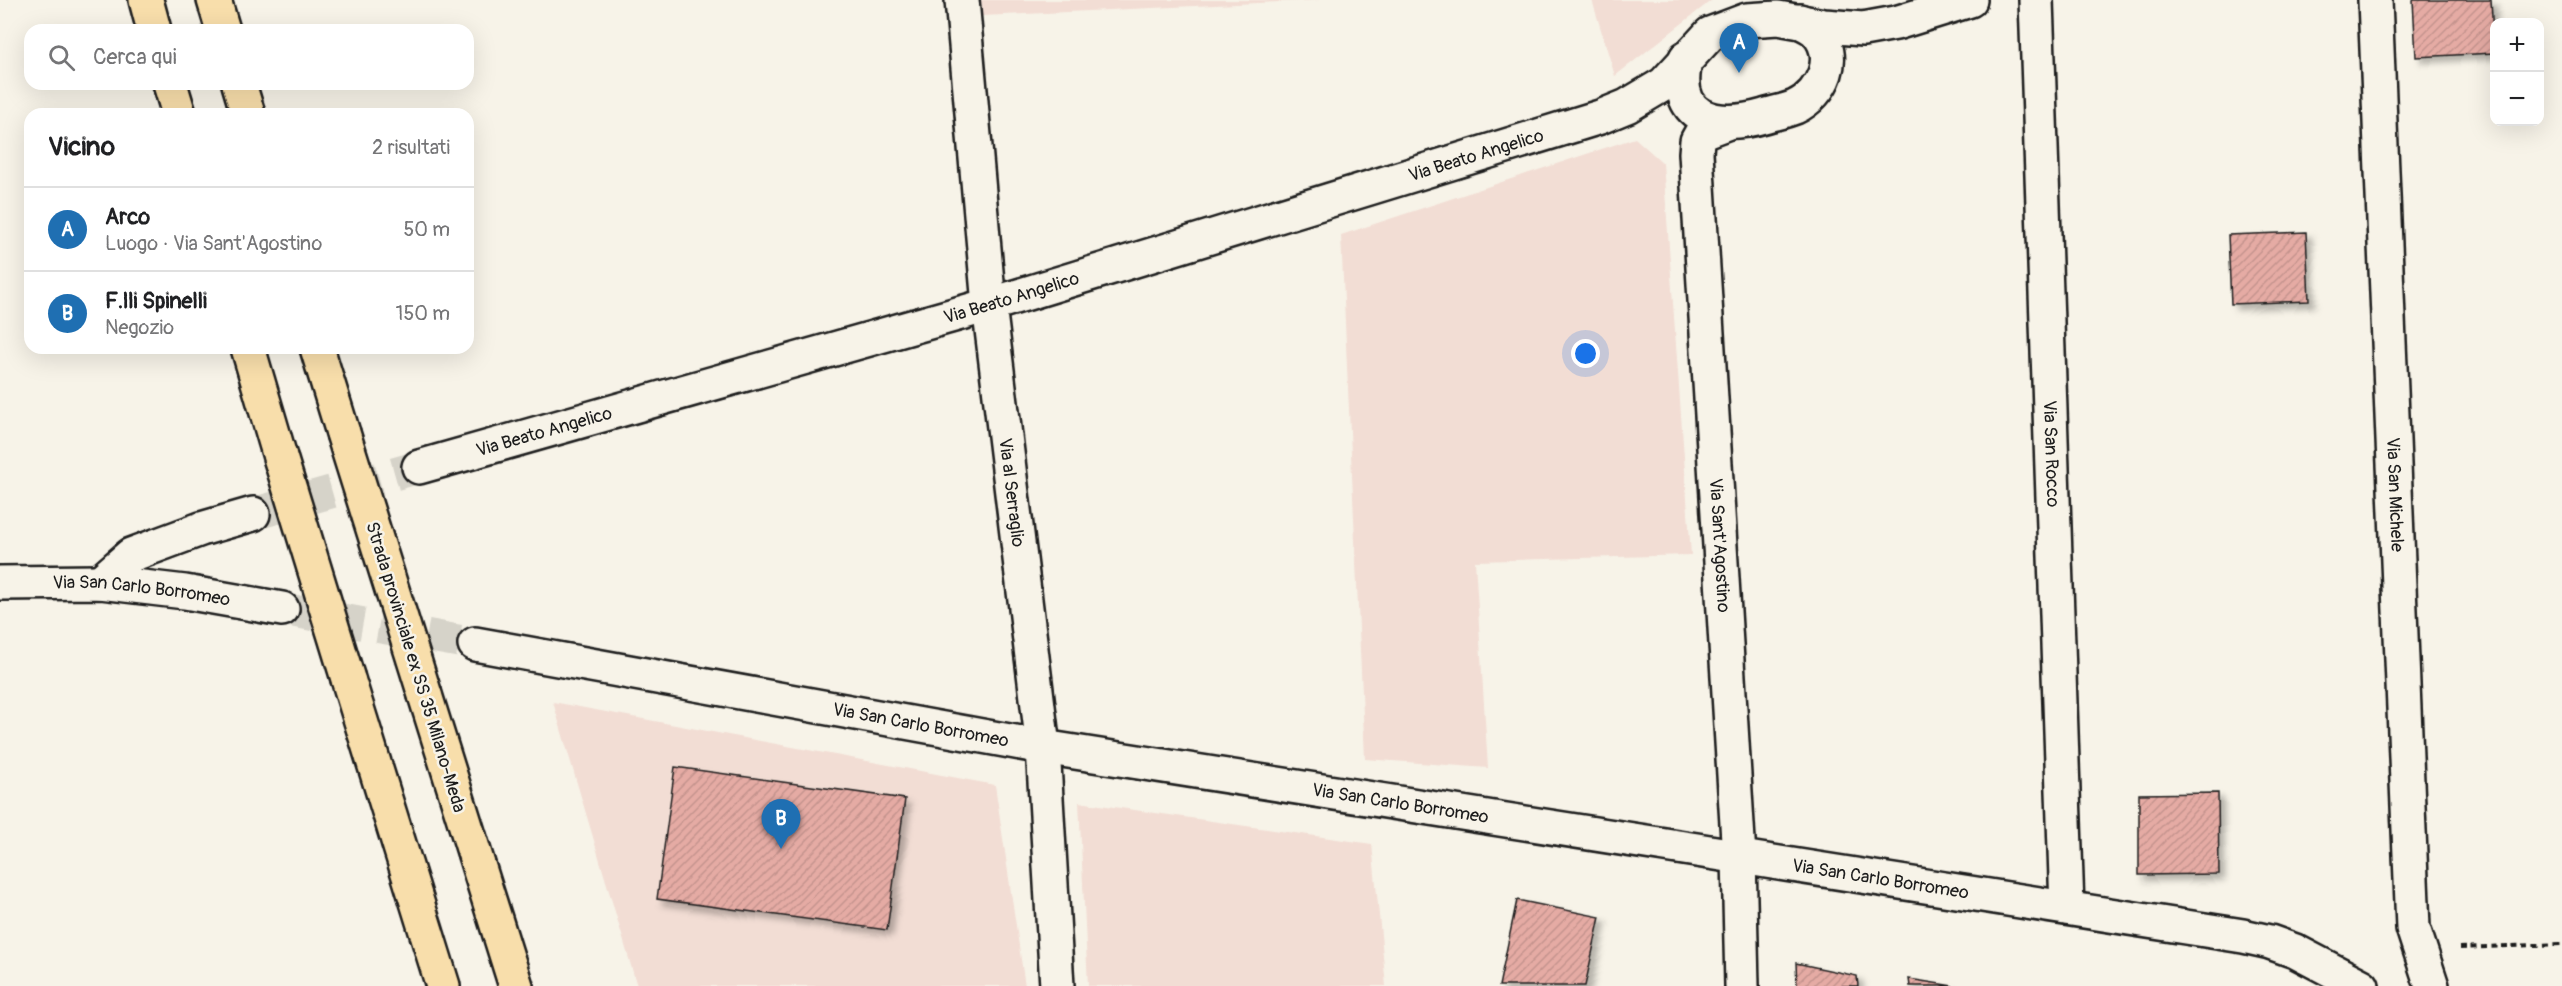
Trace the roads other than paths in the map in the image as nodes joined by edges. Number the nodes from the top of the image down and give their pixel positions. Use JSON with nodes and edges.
{"nodes":[{"id":1,"x":146,"y":0,"type":"edge"},
{"id":2,"x":214,"y":0,"type":"edge"},
{"id":3,"x":962,"y":0,"type":"edge"},
{"id":4,"x":1970,"y":0,"type":"edge"},
{"id":5,"x":2036,"y":0,"type":"edge"},
{"id":6,"x":2375,"y":0,"type":"edge"},
{"id":7,"x":1800,"y":21,"type":"junction"},
{"id":8,"x":1896,"y":23,"type":"junction"},
{"id":9,"x":152,"y":24,"type":"edge"},
{"id":10,"x":221,"y":24,"type":"edge"},
{"id":11,"x":1686,"y":58,"type":"junction"},
{"id":12,"x":1828,"y":65,"type":"junction"},
{"id":13,"x":172,"y":90,"type":"edge"},
{"id":14,"x":241,"y":90,"type":"edge"},
{"id":15,"x":177,"y":108,"type":"edge"},
{"id":16,"x":246,"y":108,"type":"edge"},
{"id":17,"x":1600,"y":117,"type":"junction"},
{"id":18,"x":1718,"y":122,"type":"junction"},
{"id":19,"x":989,"y":304,"type":"junction"},
{"id":20,"x":250,"y":354,"type":"edge"},
{"id":21,"x":319,"y":354,"type":"edge"},
{"id":22,"x":419,"y":467,"type":"tunnel mouth"},
{"id":23,"x":253,"y":514,"type":"tunnel mouth"},
{"id":24,"x":100,"y":582,"type":"junction"},
{"id":25,"x":0,"y":583,"type":"edge"},
{"id":26,"x":282,"y":609,"type":"tunnel mouth"},
{"id":27,"x":475,"y":644,"type":"tunnel mouth"},
{"id":28,"x":1042,"y":747,"type":"junction"},
{"id":29,"x":1739,"y":857,"type":"junction"},
{"id":30,"x":2067,"y":908,"type":"junction"},
{"id":31,"x":2334,"y":975,"type":"edge"},
{"id":32,"x":442,"y":986,"type":"edge"},
{"id":33,"x":516,"y":986,"type":"edge"},
{"id":34,"x":1057,"y":986,"type":"edge"},
{"id":35,"x":1742,"y":986,"type":"edge"},
{"id":36,"x":2362,"y":986,"type":"edge"},
{"id":37,"x":2432,"y":986,"type":"edge"}],
"edges":[{"from":1,"to":9,"type":"highway"},
{"from":2,"to":10,"type":"highway"},
{"from":3,"to":19,"type":"street","name":"Via al Serraglio"},
{"from":4,"to":8,"type":"street"},
{"from":5,"to":30,"type":"street","name":"Via San Rocco"},
{"from":6,"to":37,"type":"street","name":"Via San Michele"},
{"from":7,"to":8,"type":"street"},
{"from":7,"to":11,"type":"street"},
{"from":7,"to":12,"type":"street"},
{"from":8,"to":12,"type":"street"},
{"from":11,"to":17,"type":"street","name":"Via Beato Angelico"},
{"from":11,"to":18,"type":"street"},
{"from":12,"to":18,"type":"street"},
{"from":13,"to":15,"type":"highway"},
{"from":14,"to":16,"type":"highway"},
{"from":17,"to":18,"type":"street","name":"Via Beato Angelico"},
{"from":17,"to":19,"type":"street","name":"Via Beato Angelico"},
{"from":18,"to":29,"type":"street","name":"Via Sant'Agostino"},
{"from":19,"to":22,"type":"street","name":"Via Beato Angelico"},
{"from":19,"to":28,"type":"street","name":"Via al Serraglio"},
{"from":20,"to":32,"type":"highway","bridge":true},
{"from":21,"to":33,"type":"highway","name":"Strada provinciale ex SS 35 Milano-Meda","bridge":true},
{"from":23,"to":24,"type":"street"},
{"from":24,"to":25,"type":"street","name":"Via San Carlo Borromeo"},
{"from":24,"to":26,"type":"street","name":"Via San Carlo Borromeo"},
{"from":27,"to":28,"type":"street","name":"Via San Carlo Borromeo"},
{"from":28,"to":29,"type":"street","name":"Via San Carlo Borromeo"},
{"from":28,"to":34,"type":"street","name":"Via al Serraglio"},
{"from":29,"to":30,"type":"street","name":"Via San Carlo Borromeo"},
{"from":29,"to":35,"type":"street","name":"Via Sant'Agostino"},
{"from":30,"to":31,"type":"street","name":"Via San Carlo Borromeo"},
{"from":31,"to":36,"type":"street","name":"Via San Carlo Borromeo"}]}
